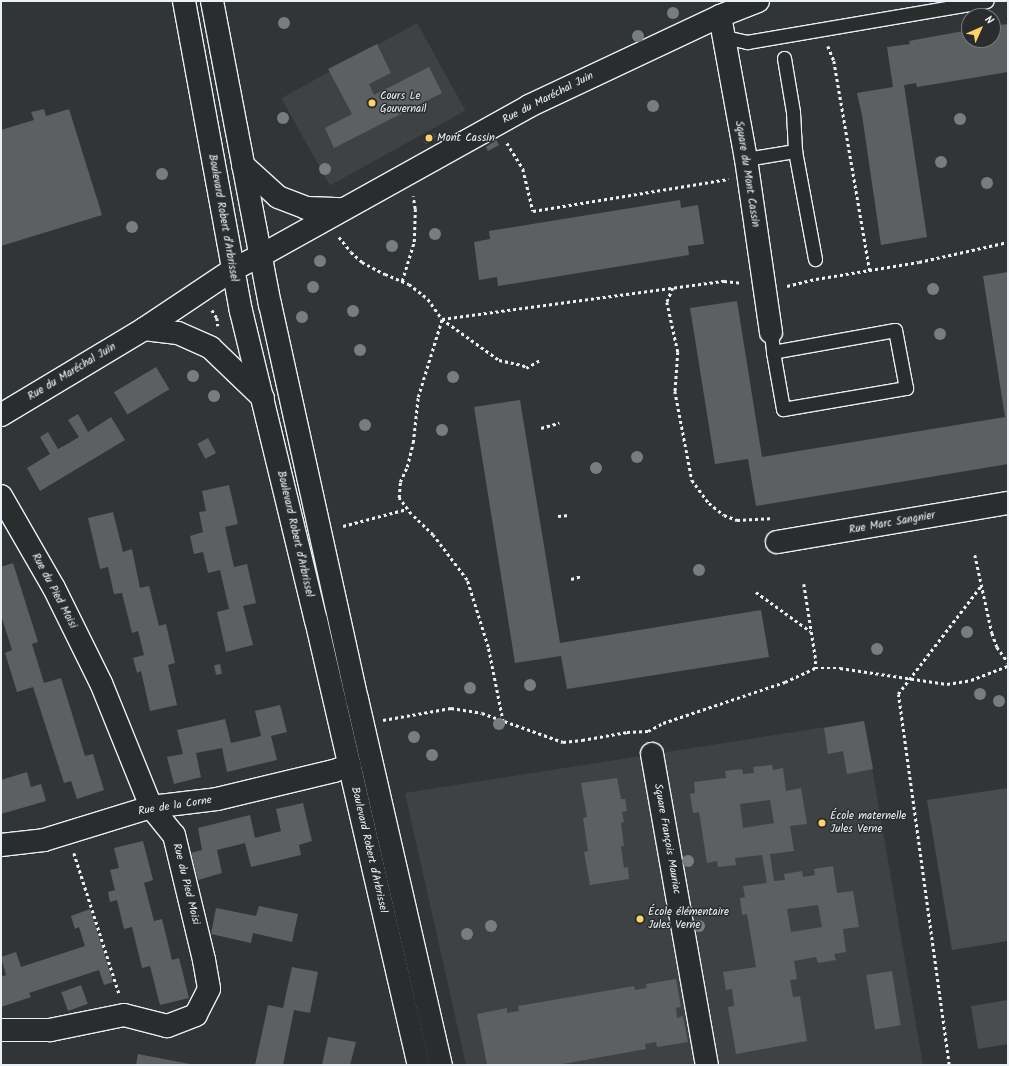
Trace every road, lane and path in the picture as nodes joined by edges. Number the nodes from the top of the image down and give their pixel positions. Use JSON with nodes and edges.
{"nodes":[{"id":1,"x":184,"y":1,"type":"edge"},
{"id":2,"x":212,"y":1,"type":"edge"},
{"id":3,"x":758,"y":1,"type":"edge"},
{"id":4,"x":987,"y":1,"type":"edge"},
{"id":5,"x":723,"y":27,"type":"junction"},
{"id":6,"x":821,"y":30,"type":"junction"},
{"id":7,"x":784,"y":58,"type":"dead end"},
{"id":8,"x":506,"y":141,"type":"dead end"},
{"id":9,"x":795,"y":151,"type":"junction"},
{"id":10,"x":746,"y":159,"type":"junction"},
{"id":11,"x":243,"y":165,"type":"junction"},
{"id":12,"x":734,"y":178,"type":"dead end"},
{"id":13,"x":413,"y":191,"type":"dead end"},
{"id":14,"x":344,"y":209,"type":"junction"},
{"id":15,"x":337,"y":234,"type":"dead end"},
{"id":16,"x":1008,"y":242,"type":"edge"},
{"id":17,"x":260,"y":256,"type":"junction"},
{"id":18,"x":815,"y":259,"type":"dead end"},
{"id":19,"x":232,"y":270,"type":"junction"},
{"id":20,"x":870,"y":271,"type":"junction"},
{"id":21,"x":402,"y":281,"type":"junction"},
{"id":22,"x":744,"y":283,"type":"dead end"},
{"id":23,"x":784,"y":287,"type":"dead end"},
{"id":24,"x":673,"y":288,"type":"junction"},
{"id":25,"x":442,"y":318,"type":"junction"},
{"id":26,"x":144,"y":328,"type":"junction"},
{"id":27,"x":772,"y":342,"type":"junction"},
{"id":28,"x":540,"y":360,"type":"dead end"},
{"id":29,"x":263,"y":398,"type":"junction"},
{"id":30,"x":1,"y":415,"type":"edge"},
{"id":31,"x":559,"y":423,"type":"dead end"},
{"id":32,"x":541,"y":428,"type":"dead end"},
{"id":33,"x":1,"y":496,"type":"edge"},
{"id":34,"x":1008,"y":503,"type":"edge"},
{"id":35,"x":407,"y":509,"type":"junction"},
{"id":36,"x":569,"y":515,"type":"dead end"},
{"id":37,"x":558,"y":516,"type":"dead end"},
{"id":38,"x":773,"y":518,"type":"dead end"},
{"id":39,"x":343,"y":526,"type":"dead end"},
{"id":40,"x":777,"y":542,"type":"dead end"},
{"id":41,"x":975,"y":555,"type":"dead end"},
{"id":42,"x":582,"y":576,"type":"dead end"},
{"id":43,"x":571,"y":579,"type":"dead end"},
{"id":44,"x":804,"y":584,"type":"dead end"},
{"id":45,"x":981,"y":586,"type":"junction"},
{"id":46,"x":756,"y":592,"type":"dead end"},
{"id":47,"x":810,"y":632,"type":"junction"},
{"id":48,"x":1008,"y":662,"type":"edge"},
{"id":49,"x":1008,"y":666,"type":"edge"},
{"id":50,"x":815,"y":668,"type":"junction"},
{"id":51,"x":910,"y":678,"type":"junction"},
{"id":52,"x":383,"y":720,"type":"dead end"},
{"id":53,"x":503,"y":722,"type":"junction"},
{"id":54,"x":652,"y":754,"type":"dead end"},
{"id":55,"x":350,"y":765,"type":"junction"},
{"id":56,"x":151,"y":807,"type":"junction"},
{"id":57,"x":68,"y":832,"type":"junction"},
{"id":58,"x":1,"y":845,"type":"edge"},
{"id":59,"x":124,"y":1015,"type":"junction"},
{"id":60,"x":1,"y":1030,"type":"edge"},
{"id":61,"x":419,"y":1065,"type":"edge"},
{"id":62,"x":441,"y":1065,"type":"edge"},
{"id":63,"x":707,"y":1065,"type":"edge"},
{"id":64,"x":949,"y":1065,"type":"edge"}],
"edges":[{"from":1,"to":19,"type":"street","name":"Boulevard Robert d'Arbrissel"},
{"from":2,"to":11,"type":"street","name":"Boulevard Robert d'Arbrissel"},
{"from":3,"to":5,"type":"street","name":"Rue du Maréchal Juin"},
{"from":4,"to":6,"type":"lane"},
{"from":5,"to":6,"type":"lane"},
{"from":5,"to":10,"type":"street","name":"Square du Mont Cassin"},
{"from":5,"to":14,"type":"street","name":"Rue du Maréchal Juin"},
{"from":6,"to":20,"type":"path"},
{"from":7,"to":9,"type":"lane"},
{"from":8,"to":12,"type":"path"},
{"from":9,"to":10,"type":"lane"},
{"from":9,"to":18,"type":"lane"},
{"from":10,"to":27,"type":"street","name":"Square du Mont Cassin"},
{"from":11,"to":14,"type":"street"},
{"from":11,"to":17,"type":"street","name":"Boulevard Robert d'Arbrissel"},
{"from":13,"to":21,"type":"path"},
{"from":14,"to":17,"type":"street","name":"Rue du Maréchal Juin"},
{"from":15,"to":21,"type":"path"},
{"from":16,"to":20,"type":"path"},
{"from":17,"to":19,"type":"street","name":"Rue du Maréchal Juin"},
{"from":17,"to":62,"type":"street","name":"Boulevard Robert d'Arbrissel"},
{"from":19,"to":26,"type":"street","name":"Rue du Maréchal Juin"},
{"from":19,"to":29,"type":"street","name":"Boulevard Robert d'Arbrissel"},
{"from":20,"to":23,"type":"path"},
{"from":21,"to":25,"type":"path"},
{"from":22,"to":24,"type":"path"},
{"from":24,"to":25,"type":"path"},
{"from":24,"to":38,"type":"path"},
{"from":25,"to":28,"type":"path"},
{"from":25,"to":35,"type":"path"},
{"from":26,"to":29,"type":"street"},
{"from":26,"to":30,"type":"street","name":"Rue du Maréchal Juin"},
{"from":27,"to":27,"type":"lane"},
{"from":29,"to":55,"type":"street","name":"Boulevard Robert d'Arbrissel"},
{"from":31,"to":32,"type":"path"},
{"from":33,"to":56,"type":"street","name":"Rue du Pied Moisi"},
{"from":34,"to":40,"type":"street","name":"Rue Marc Sangnier"},
{"from":35,"to":39,"type":"path"},
{"from":35,"to":53,"type":"path"},
{"from":36,"to":37,"type":"path"},
{"from":41,"to":45,"type":"path"},
{"from":42,"to":43,"type":"path"},
{"from":44,"to":47,"type":"path"},
{"from":45,"to":48,"type":"path"},
{"from":45,"to":51,"type":"path"},
{"from":46,"to":47,"type":"path"},
{"from":47,"to":50,"type":"path"},
{"from":49,"to":51,"type":"path"},
{"from":50,"to":51,"type":"path"},
{"from":50,"to":53,"type":"path"},
{"from":51,"to":64,"type":"path"},
{"from":52,"to":53,"type":"path"},
{"from":54,"to":63,"type":"street","name":"Square François Mauriac"},
{"from":55,"to":56,"type":"street","name":"Rue de la Corne"},
{"from":55,"to":61,"type":"street","name":"Boulevard Robert d'Arbrissel"},
{"from":56,"to":57,"type":"street","name":"Rue de la Corne"},
{"from":56,"to":59,"type":"street","name":"Rue du Pied Moisi"},
{"from":57,"to":58,"type":"street","name":"Rue de la Corne"},
{"from":57,"to":59,"type":"path"},
{"from":59,"to":60,"type":"street","name":"Rue du Pied Moisi"}]}
